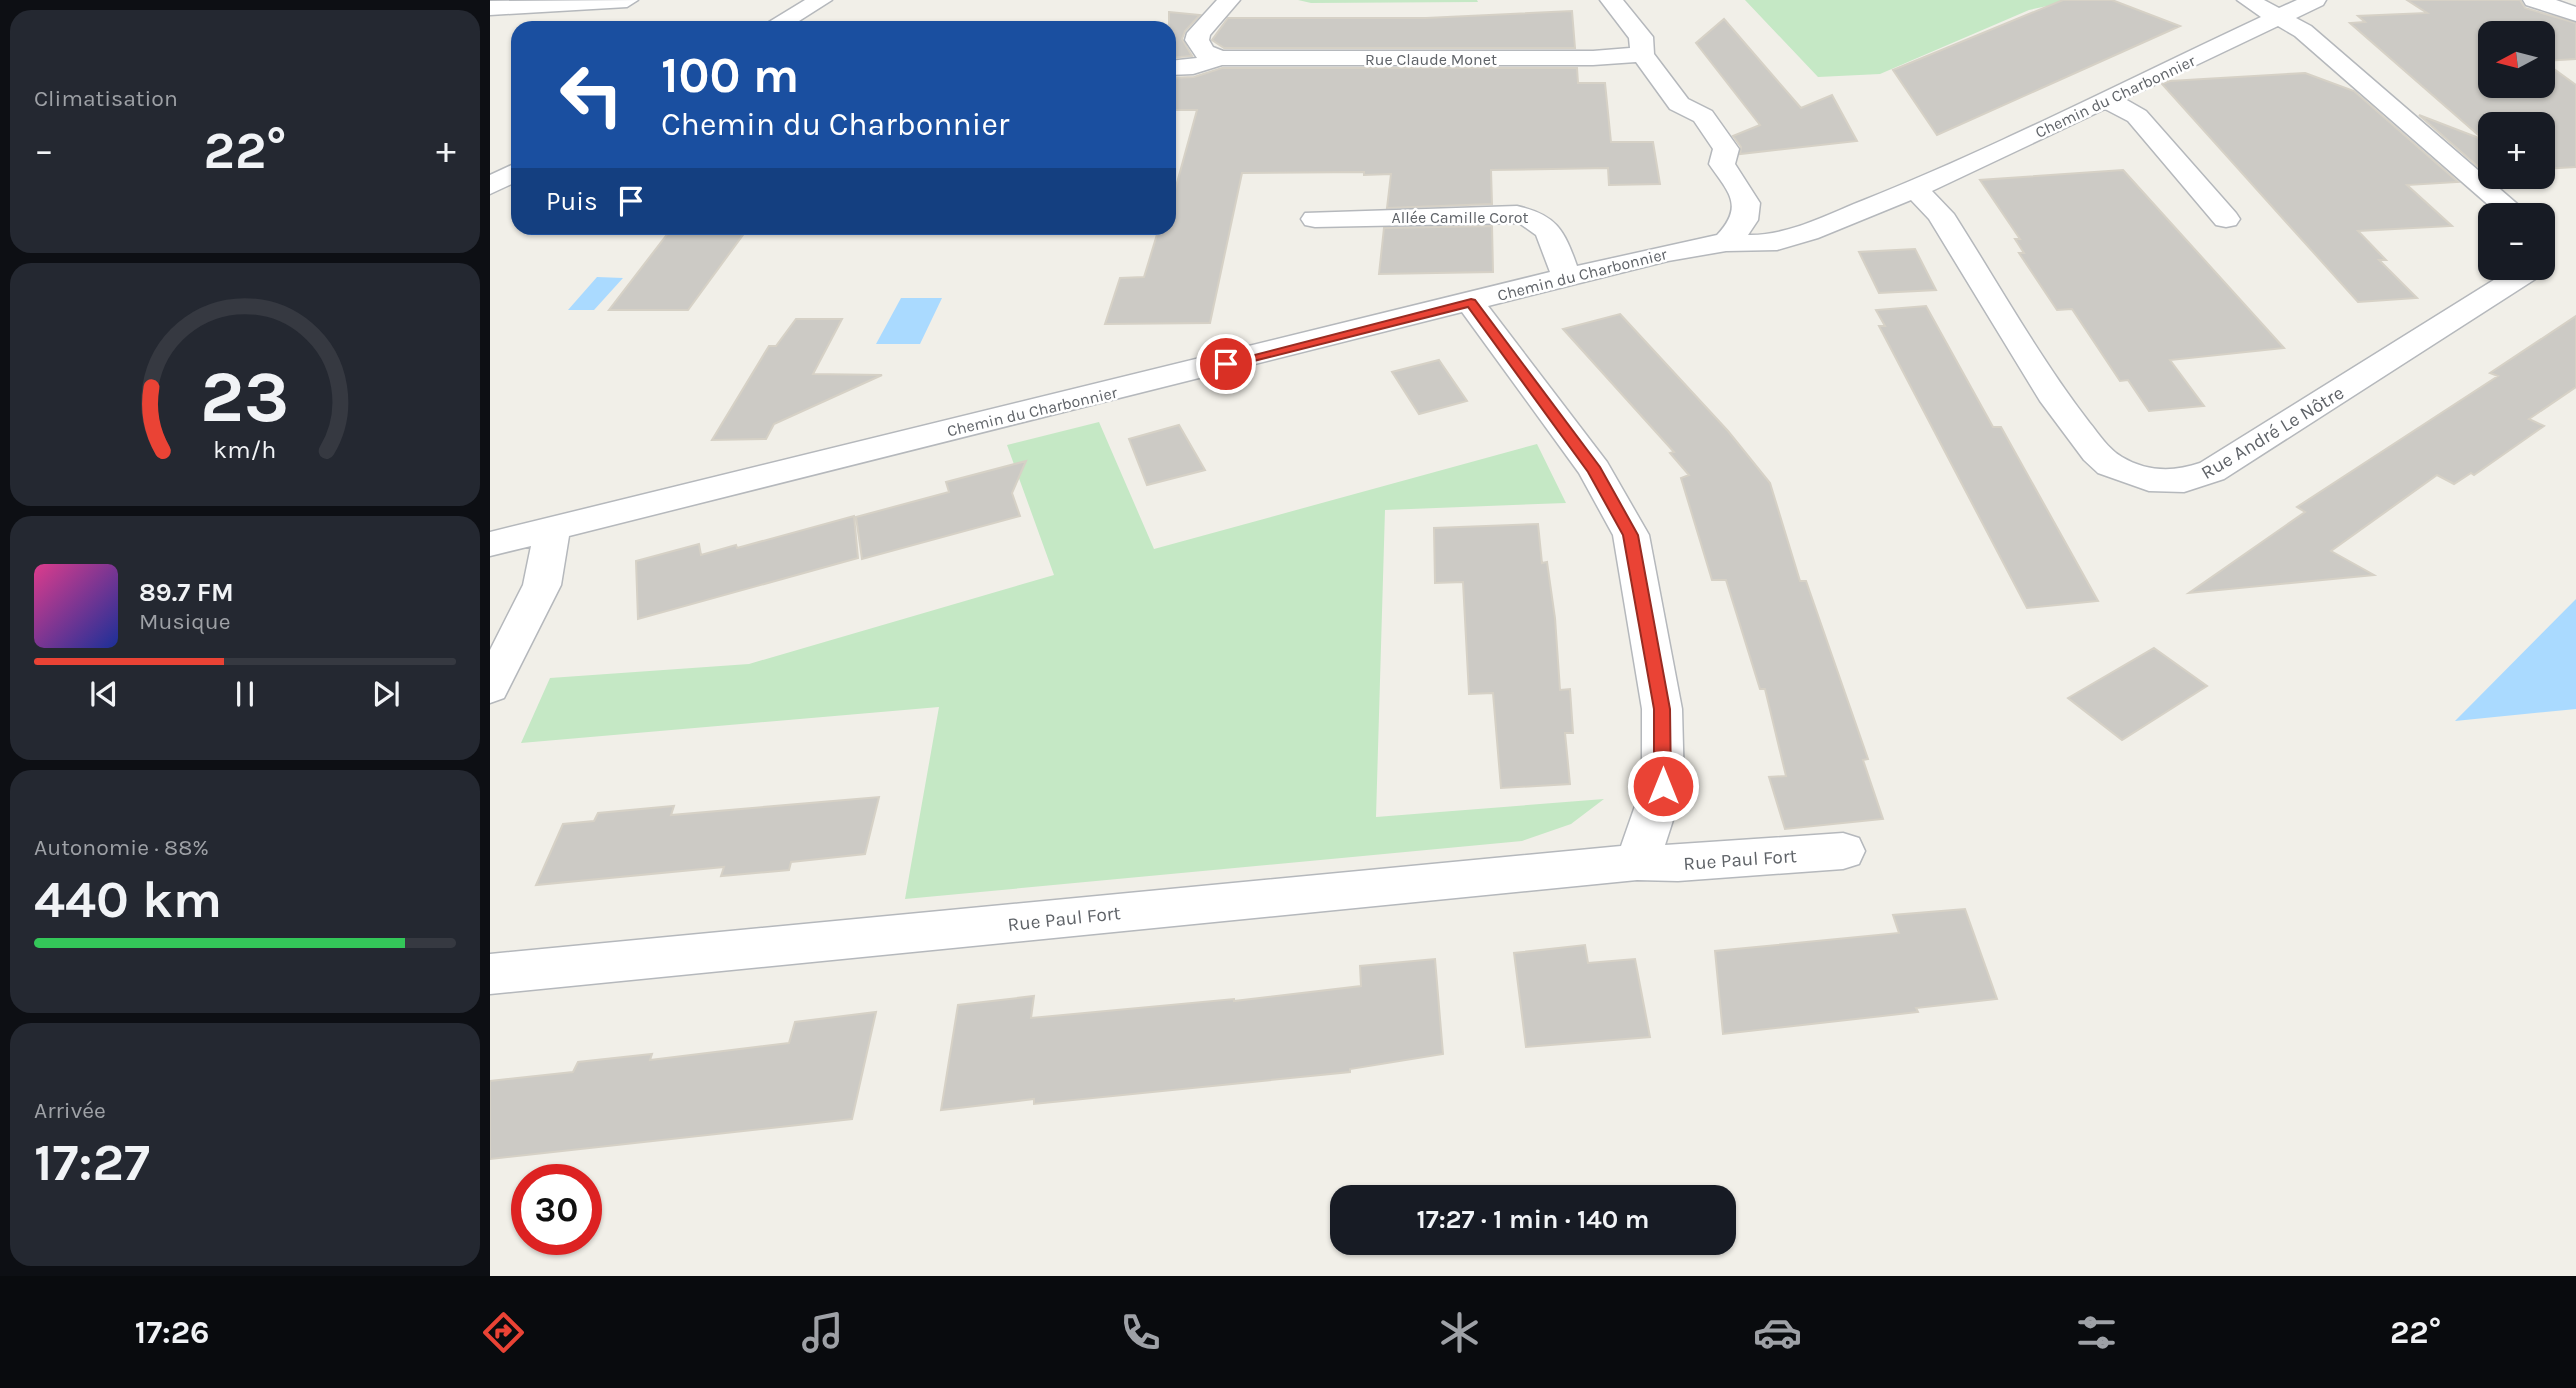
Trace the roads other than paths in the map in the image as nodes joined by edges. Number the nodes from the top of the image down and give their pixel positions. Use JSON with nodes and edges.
{"nodes":[{"id":1,"x":627,"y":0,"type":"edge"},
{"id":2,"x":821,"y":0,"type":"edge"},
{"id":3,"x":1229,"y":0,"type":"edge"},
{"id":4,"x":1611,"y":0,"type":"edge"},
{"id":5,"x":2248,"y":0,"type":"edge"},
{"id":6,"x":2315,"y":0,"type":"edge"},
{"id":7,"x":2534,"y":0,"type":"edge"},
{"id":8,"x":490,"y":8,"type":"edge"},
{"id":9,"x":2576,"y":14,"type":"edge"},
{"id":10,"x":2281,"y":17,"type":"junction"},
{"id":11,"x":784,"y":21,"type":"edge"},
{"id":12,"x":1642,"y":54,"type":"junction"},
{"id":13,"x":1220,"y":58,"type":"junction"},
{"id":14,"x":1176,"y":68,"type":"edge"},
{"id":15,"x":2108,"y":100,"type":"junction"},
{"id":16,"x":511,"y":174,"type":"edge"},
{"id":17,"x":490,"y":186,"type":"edge"},
{"id":18,"x":1915,"y":189,"type":"junction"},
{"id":19,"x":2502,"y":203,"type":"edge"},
{"id":20,"x":1315,"y":219,"type":"dead end"},
{"id":21,"x":2225,"y":219,"type":"dead end"},
{"id":22,"x":1726,"y":242,"type":"junction"},
{"id":23,"x":1566,"y":276,"type":"junction"},
{"id":24,"x":2514,"y":280,"type":"edge"},
{"id":25,"x":1471,"y":303,"type":"junction"},
{"id":26,"x":552,"y":529,"type":"junction"},
{"id":27,"x":490,"y":544,"type":"edge"},
{"id":28,"x":490,"y":688,"type":"edge"},
{"id":29,"x":1843,"y":851,"type":"dead end"},
{"id":30,"x":1637,"y":862,"type":"junction"},
{"id":31,"x":490,"y":974,"type":"edge"}],
"edges":[{"from":1,"to":8,"type":"street"},
{"from":2,"to":11,"type":"street"},
{"from":3,"to":13,"type":"street"},
{"from":4,"to":12,"type":"street"},
{"from":5,"to":10,"type":"street"},
{"from":6,"to":10,"type":"street","name":"Chemin du Charbonnier"},
{"from":7,"to":9,"type":"street"},
{"from":10,"to":15,"type":"street","name":"Chemin du Charbonnier"},
{"from":10,"to":19,"type":"street"},
{"from":12,"to":13,"type":"street","name":"Rue Claude Monet"},
{"from":12,"to":22,"type":"street"},
{"from":13,"to":14,"type":"street","name":"Rue Claude Monet"},
{"from":15,"to":18,"type":"street","name":"Chemin du Charbonnier"},
{"from":15,"to":21,"type":"street"},
{"from":16,"to":17,"type":"street"},
{"from":18,"to":22,"type":"street","name":"Chemin du Charbonnier"},
{"from":18,"to":24,"type":"street","name":"Rue André Le Nôtre"},
{"from":20,"to":23,"type":"street","name":"Allée Camille Corot"},
{"from":22,"to":23,"type":"street","name":"Chemin du Charbonnier"},
{"from":23,"to":25,"type":"street","name":"Chemin du Charbonnier"},
{"from":25,"to":26,"type":"street","name":"Chemin du Charbonnier"},
{"from":25,"to":30,"type":"street"},
{"from":26,"to":27,"type":"street","name":"Chemin du Charbonnier"},
{"from":26,"to":28,"type":"street"},
{"from":29,"to":30,"type":"street","name":"Rue Paul Fort"},
{"from":30,"to":31,"type":"street","name":"Rue Paul Fort"}]}
